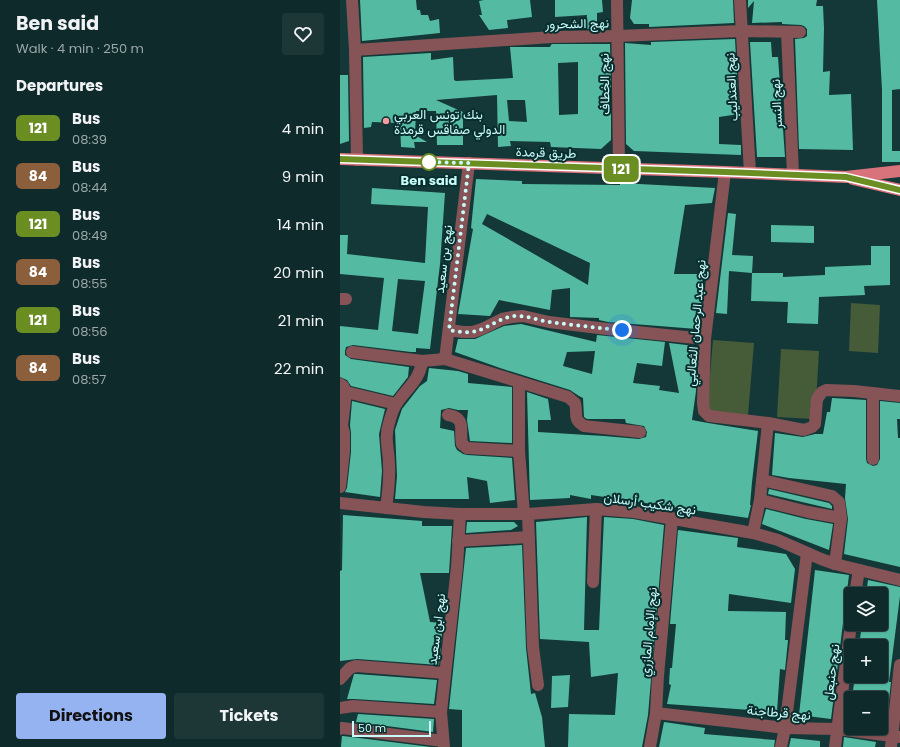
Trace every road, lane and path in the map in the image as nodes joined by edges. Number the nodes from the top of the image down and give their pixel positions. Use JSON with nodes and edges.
{"nodes":[{"id":1,"x":352,"y":0,"type":"edge"},
{"id":2,"x":617,"y":0,"type":"edge"},
{"id":3,"x":740,"y":0,"type":"edge"},
{"id":4,"x":742,"y":31,"type":"junction"},
{"id":5,"x":787,"y":32,"type":"junction"},
{"id":6,"x":800,"y":32,"type":"dead end"},
{"id":7,"x":618,"y":36,"type":"junction"},
{"id":8,"x":355,"y":50,"type":"junction"},
{"id":9,"x":340,"y":159,"type":"edge"},
{"id":10,"x":357,"y":160,"type":"junction"},
{"id":11,"x":469,"y":163,"type":"junction"},
{"id":12,"x":619,"y":168,"type":"junction"},
{"id":13,"x":900,"y":171,"type":"edge"},
{"id":14,"x":725,"y":172,"type":"junction"},
{"id":15,"x":750,"y":173,"type":"junction"},
{"id":16,"x":793,"y":175,"type":"junction"},
{"id":17,"x":846,"y":177,"type":"junction"},
{"id":18,"x":900,"y":190,"type":"edge"},
{"id":19,"x":449,"y":330,"type":"junction"},
{"id":20,"x":705,"y":338,"type":"junction"},
{"id":21,"x":352,"y":352,"type":"dead end"},
{"id":22,"x":445,"y":359,"type":"junction"},
{"id":23,"x":422,"y":361,"type":"junction"},
{"id":24,"x":519,"y":382,"type":"junction"},
{"id":25,"x":343,"y":388,"type":"edge"},
{"id":26,"x":873,"y":393,"type":"junction"},
{"id":27,"x":900,"y":396,"type":"edge"},
{"id":28,"x":396,"y":404,"type":"junction"},
{"id":29,"x":448,"y":415,"type":"dead end"},
{"id":30,"x":768,"y":423,"type":"junction"},
{"id":31,"x":341,"y":426,"type":"edge"},
{"id":32,"x":640,"y":432,"type":"dead end"},
{"id":33,"x":519,"y":451,"type":"junction"},
{"id":34,"x":873,"y":459,"type":"dead end"},
{"id":35,"x":762,"y":480,"type":"junction"},
{"id":36,"x":340,"y":487,"type":"edge"},
{"id":37,"x":760,"y":500,"type":"junction"},
{"id":38,"x":340,"y":502,"type":"edge"},
{"id":39,"x":386,"y":508,"type":"junction"},
{"id":40,"x":596,"y":509,"type":"junction"},
{"id":41,"x":460,"y":514,"type":"junction"},
{"id":42,"x":526,"y":514,"type":"junction"},
{"id":43,"x":672,"y":518,"type":"junction"},
{"id":44,"x":841,"y":518,"type":"junction"},
{"id":45,"x":752,"y":534,"type":"junction"},
{"id":46,"x":528,"y":537,"type":"junction"},
{"id":47,"x":458,"y":541,"type":"junction"},
{"id":48,"x":806,"y":553,"type":"junction"},
{"id":49,"x":834,"y":564,"type":"junction"},
{"id":50,"x":858,"y":570,"type":"junction"},
{"id":51,"x":900,"y":580,"type":"edge"},
{"id":52,"x":593,"y":582,"type":"dead end"},
{"id":53,"x":856,"y":587,"type":"edge"},
{"id":54,"x":850,"y":631,"type":"edge"},
{"id":55,"x":900,"y":666,"type":"edge"},
{"id":56,"x":445,"y":673,"type":"junction"},
{"id":57,"x":340,"y":679,"type":"edge"},
{"id":58,"x":538,"y":685,"type":"dead end"},
{"id":59,"x":340,"y":709,"type":"edge"},
{"id":60,"x":441,"y":712,"type":"junction"},
{"id":61,"x":656,"y":713,"type":"junction"},
{"id":62,"x":341,"y":728,"type":"edge"},
{"id":63,"x":785,"y":728,"type":"junction"},
{"id":64,"x":838,"y":729,"type":"junction"},
{"id":65,"x":894,"y":740,"type":"edge"},
{"id":66,"x":444,"y":744,"type":"edge"},
{"id":67,"x":650,"y":747,"type":"edge"},
{"id":68,"x":781,"y":747,"type":"edge"},
{"id":69,"x":835,"y":747,"type":"edge"}],
"edges":[{"from":1,"to":8,"type":"street"},
{"from":2,"to":7,"type":"street","name":"نهج الخطاف"},
{"from":3,"to":4,"type":"street","name":"نهج العندليب"},
{"from":4,"to":5,"type":"street","name":"نهج الشحرور"},
{"from":4,"to":7,"type":"street","name":"نهج الشحرور"},
{"from":4,"to":15,"type":"street","name":"نهج العندليب"},
{"from":5,"to":6,"type":"street","name":"نهج الشحرور"},
{"from":5,"to":16,"type":"street","name":"نهج النسر"},
{"from":7,"to":8,"type":"street","name":"نهج الشحرور"},
{"from":7,"to":12,"type":"street","name":"نهج الخطاف"},
{"from":8,"to":10,"type":"street"},
{"from":9,"to":10,"type":"main road","name":"طريق قرمدة"},
{"from":10,"to":11,"type":"main road","name":"طريق قرمدة"},
{"from":11,"to":12,"type":"main road","name":"طريق قرمدة"},
{"from":11,"to":19,"type":"street","name":"نهج بن سعيد"},
{"from":12,"to":14,"type":"main road","name":"طريق قرمدة"},
{"from":13,"to":17,"type":"main road","name":"طريق قرمدة"},
{"from":14,"to":15,"type":"main road","name":"طريق قرمدة"},
{"from":14,"to":20,"type":"street","name":"نهج عبد الرحمان الثعالبي"},
{"from":15,"to":16,"type":"main road","name":"طريق قرمدة"},
{"from":16,"to":17,"type":"main road","name":"طريق قرمدة"},
{"from":17,"to":18,"type":"main road","name":"طريق قرمدة"},
{"from":19,"to":20,"type":"street"},
{"from":19,"to":22,"type":"street","name":"نهج بن سعيد"},
{"from":20,"to":30,"type":"street","name":"نهج عبد الرحمان الثعالبي"},
{"from":21,"to":23,"type":"street"},
{"from":22,"to":23,"type":"street"},
{"from":22,"to":24,"type":"street"},
{"from":23,"to":28,"type":"street"},
{"from":24,"to":32,"type":"street"},
{"from":24,"to":33,"type":"street"},
{"from":25,"to":28,"type":"street"},
{"from":25,"to":31,"type":"street"},
{"from":26,"to":27,"type":"street"},
{"from":26,"to":30,"type":"street"},
{"from":26,"to":34,"type":"street"},
{"from":28,"to":39,"type":"street"},
{"from":29,"to":33,"type":"street"},
{"from":30,"to":35,"type":"street"},
{"from":31,"to":36,"type":"street"},
{"from":33,"to":42,"type":"street"},
{"from":35,"to":37,"type":"street"},
{"from":35,"to":44,"type":"street"},
{"from":37,"to":44,"type":"street"},
{"from":37,"to":45,"type":"street"},
{"from":38,"to":39,"type":"street","name":"نهج شكيب أرسلان"},
{"from":39,"to":41,"type":"street","name":"نهج شكيب أرسلان"},
{"from":40,"to":42,"type":"street","name":"نهج شكيب أرسلان"},
{"from":40,"to":43,"type":"street","name":"نهج شكيب أرسلان"},
{"from":40,"to":52,"type":"street"},
{"from":41,"to":42,"type":"street","name":"نهج شكيب أرسلان"},
{"from":41,"to":47,"type":"street","name":"نهج ابن سعيد"},
{"from":42,"to":46,"type":"street"},
{"from":43,"to":45,"type":"street","name":"نهج شكيب أرسلان"},
{"from":43,"to":61,"type":"street","name":"نهج الإمام المازري"},
{"from":44,"to":49,"type":"street"},
{"from":45,"to":48,"type":"street","name":"نهج شكيب أرسلان"},
{"from":46,"to":47,"type":"street"},
{"from":46,"to":58,"type":"street"},
{"from":47,"to":56,"type":"street","name":"نهج ابن سعيد"},
{"from":48,"to":49,"type":"street","name":"نهج شكيب أرسلان"},
{"from":48,"to":63,"type":"street"},
{"from":49,"to":50,"type":"street","name":"نهج شكيب أرسلان"},
{"from":50,"to":51,"type":"street","name":"نهج شكيب أرسلان"},
{"from":50,"to":53,"type":"street"},
{"from":54,"to":64,"type":"street","name":"نهج حنبعل"},
{"from":55,"to":65,"type":"street"},
{"from":56,"to":57,"type":"street"},
{"from":56,"to":60,"type":"street","name":"نهج ابن سعيد"},
{"from":59,"to":60,"type":"street"},
{"from":59,"to":62,"type":"street"},
{"from":60,"to":66,"type":"street","name":"نهج ابن سعيد"},
{"from":61,"to":63,"type":"street","name":"نهج قرطاجنة"},
{"from":61,"to":67,"type":"street","name":"نهج الإمام المازري"},
{"from":62,"to":66,"type":"street"},
{"from":63,"to":64,"type":"street","name":"نهج قرطاجنة"},
{"from":63,"to":68,"type":"street"},
{"from":64,"to":65,"type":"street","name":"نهج قرطاجنة"},
{"from":64,"to":69,"type":"street","name":"نهج حنبعل"}]}
